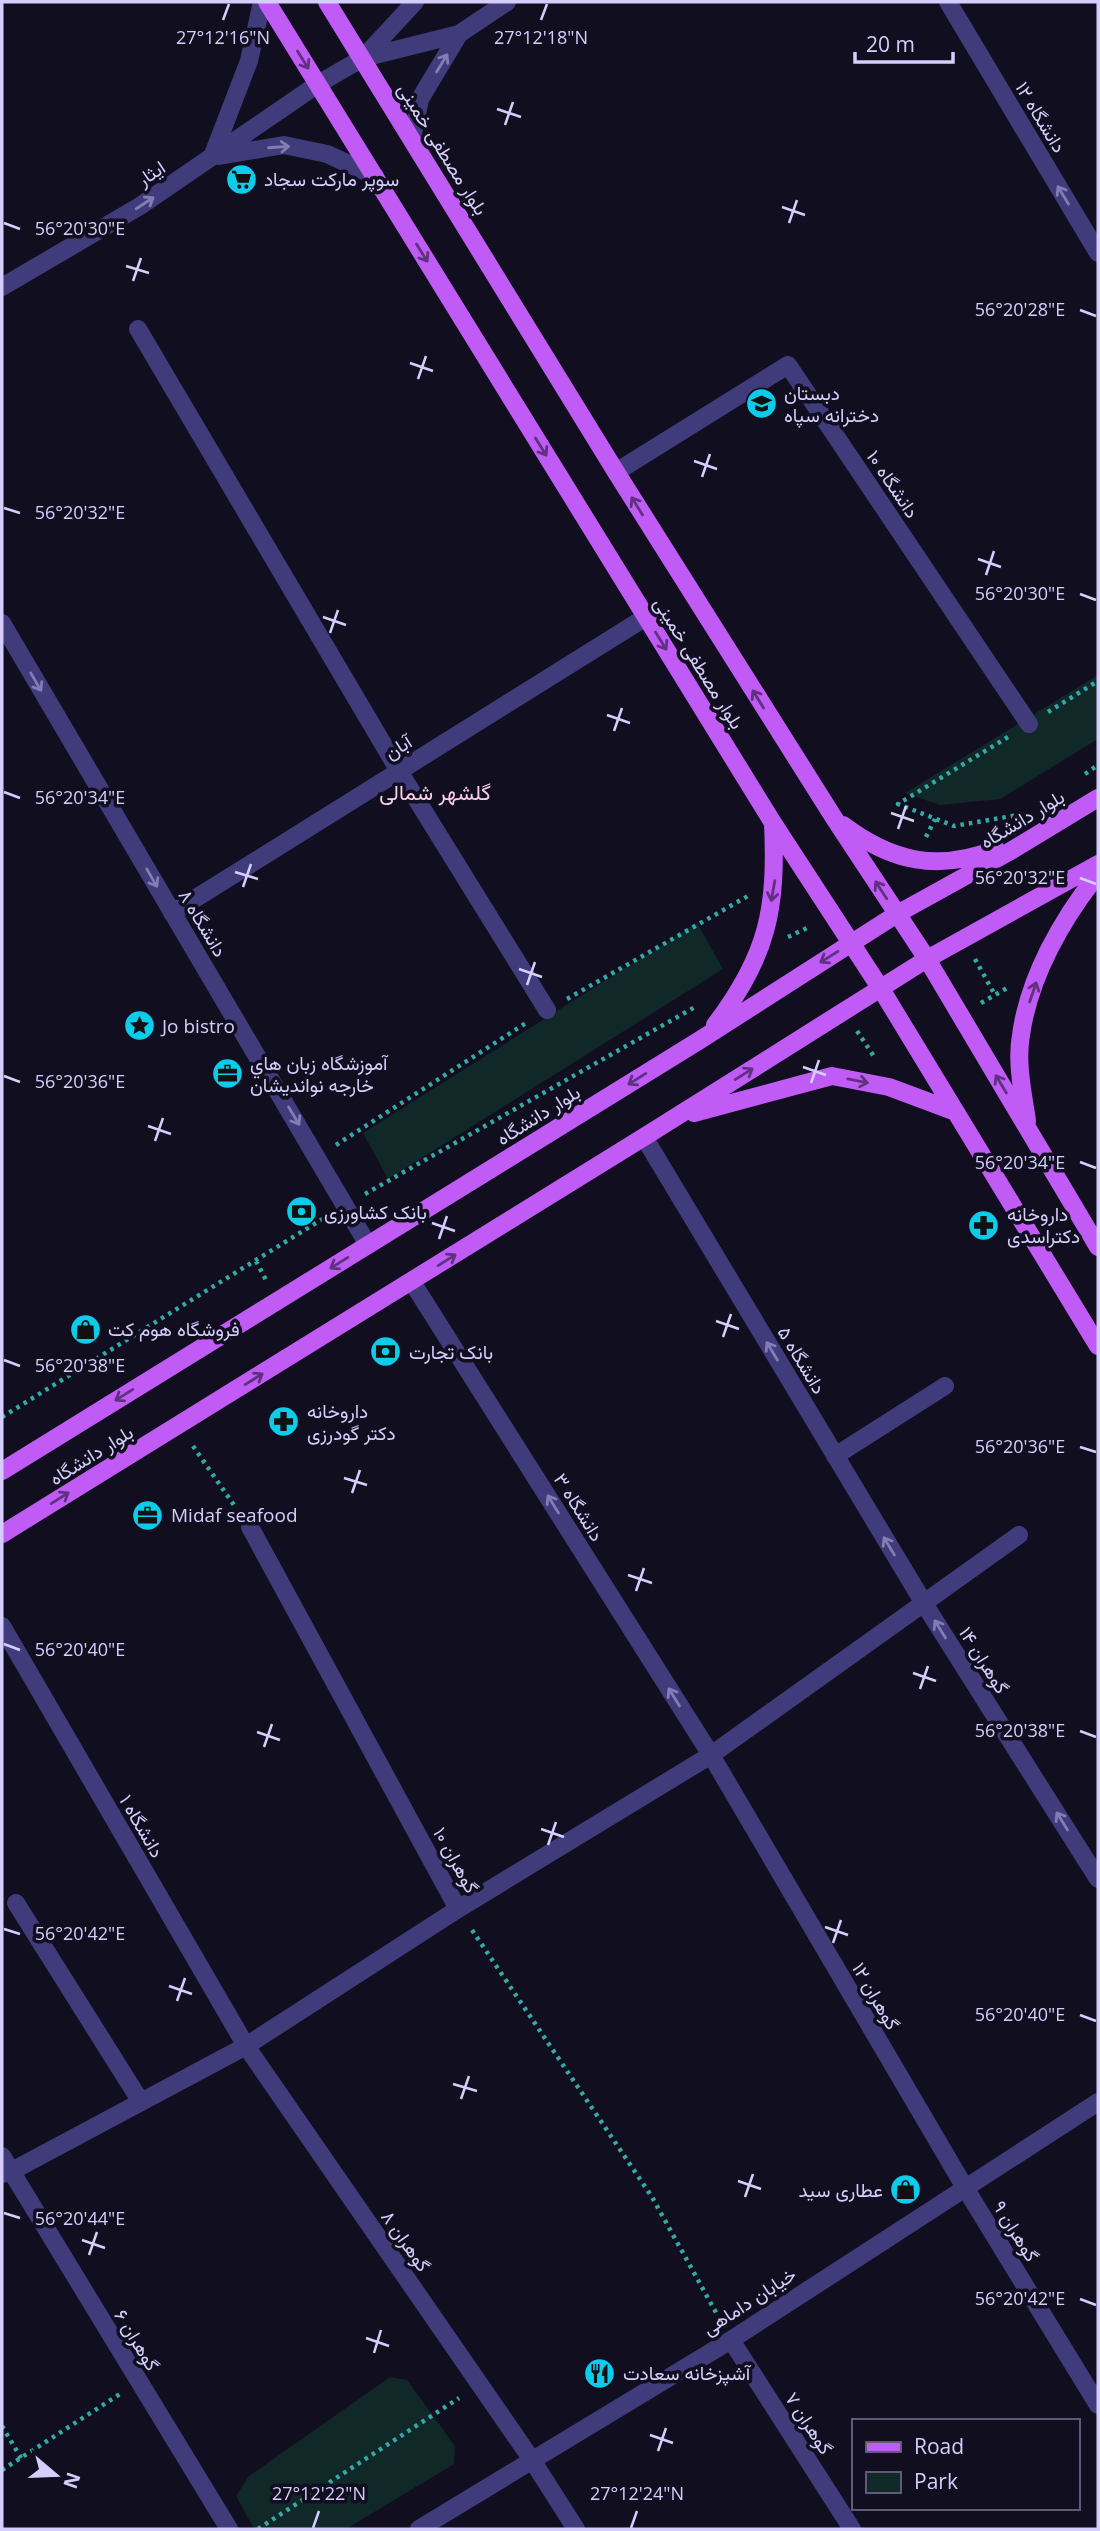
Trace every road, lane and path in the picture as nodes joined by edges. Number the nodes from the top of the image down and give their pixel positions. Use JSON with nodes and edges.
{"nodes":[{"id":1,"x":264,"y":2,"type":"edge"},
{"id":2,"x":327,"y":2,"type":"edge"},
{"id":3,"x":415,"y":2,"type":"edge"},
{"id":4,"x":507,"y":2,"type":"edge"},
{"id":5,"x":948,"y":2,"type":"edge"},
{"id":6,"x":459,"y":34,"type":"junction"},
{"id":7,"x":363,"y":58,"type":"junction"},
{"id":8,"x":318,"y":84,"type":"junction"},
{"id":9,"x":412,"y":139,"type":"junction"},
{"id":10,"x":212,"y":157,"type":"junction"},
{"id":11,"x":375,"y":176,"type":"junction"},
{"id":12,"x":1098,"y":253,"type":"edge"},
{"id":13,"x":2,"y":287,"type":"edge"},
{"id":14,"x":138,"y":329,"type":"dead end"},
{"id":15,"x":616,"y":472,"type":"junction"},
{"id":16,"x":646,"y":617,"type":"junction"},
{"id":17,"x":2,"y":623,"type":"edge"},
{"id":18,"x":1098,"y":681,"type":"edge"},
{"id":19,"x":1029,"y":724,"type":"junction"},
{"id":20,"x":1098,"y":765,"type":"edge"},
{"id":21,"x":399,"y":771,"type":"junction"},
{"id":22,"x":1077,"y":779,"type":"dead end"},
{"id":23,"x":1098,"y":798,"type":"edge"},
{"id":24,"x":1024,"y":814,"type":"dead end"},
{"id":25,"x":834,"y":818,"type":"junction"},
{"id":26,"x":773,"y":823,"type":"junction"},
{"id":27,"x":1045,"y":830,"type":"junction"},
{"id":28,"x":1098,"y":864,"type":"edge"},
{"id":29,"x":1098,"y":874,"type":"edge"},
{"id":30,"x":172,"y":913,"type":"junction"},
{"id":31,"x":897,"y":914,"type":"junction"},
{"id":32,"x":851,"y":943,"type":"junction"},
{"id":33,"x":927,"y":959,"type":"junction"},
{"id":34,"x":881,"y":989,"type":"junction"},
{"id":35,"x":704,"y":1002,"type":"dead end"},
{"id":36,"x":547,"y":1010,"type":"dead end"},
{"id":37,"x":707,"y":1035,"type":"junction"},
{"id":38,"x":956,"y":1112,"type":"junction"},
{"id":39,"x":673,"y":1118,"type":"junction"},
{"id":40,"x":1029,"y":1132,"type":"junction"},
{"id":41,"x":644,"y":1138,"type":"junction"},
{"id":42,"x":344,"y":1206,"type":"junction"},
{"id":43,"x":368,"y":1245,"type":"junction"},
{"id":44,"x":1098,"y":1247,"type":"edge"},
{"id":45,"x":412,"y":1282,"type":"junction"},
{"id":46,"x":1098,"y":1346,"type":"edge"},
{"id":47,"x":945,"y":1386,"type":"dead end"},
{"id":48,"x":2,"y":1417,"type":"edge"},
{"id":49,"x":179,"y":1425,"type":"junction"},
{"id":50,"x":835,"y":1456,"type":"junction"},
{"id":51,"x":2,"y":1471,"type":"edge"},
{"id":52,"x":250,"y":1527,"type":"joint"},
{"id":53,"x":2,"y":1534,"type":"edge"},
{"id":54,"x":1019,"y":1535,"type":"dead end"},
{"id":55,"x":925,"y":1605,"type":"junction"},
{"id":56,"x":2,"y":1626,"type":"edge"},
{"id":57,"x":710,"y":1755,"type":"junction"},
{"id":58,"x":1098,"y":1879,"type":"edge"},
{"id":59,"x":16,"y":1903,"type":"dead end"},
{"id":60,"x":458,"y":1909,"type":"junction"},
{"id":61,"x":246,"y":2046,"type":"junction"},
{"id":62,"x":141,"y":2102,"type":"junction"},
{"id":63,"x":1098,"y":2102,"type":"edge"},
{"id":64,"x":2,"y":2156,"type":"edge"},
{"id":65,"x":6,"y":2173,"type":"edge"},
{"id":66,"x":964,"y":2186,"type":"junction"},
{"id":67,"x":731,"y":2340,"type":"junction"},
{"id":68,"x":139,"y":2382,"type":"junction"},
{"id":69,"x":481,"y":2384,"type":"junction"},
{"id":70,"x":1098,"y":2405,"type":"edge"},
{"id":71,"x":2,"y":2426,"type":"edge"},
{"id":72,"x":21,"y":2458,"type":"junction"},
{"id":73,"x":533,"y":2460,"type":"junction"},
{"id":74,"x":2,"y":2470,"type":"edge"},
{"id":75,"x":229,"y":2529,"type":"edge"},
{"id":76,"x":258,"y":2529,"type":"edge"},
{"id":77,"x":419,"y":2529,"type":"edge"},
{"id":78,"x":576,"y":2529,"type":"edge"},
{"id":79,"x":852,"y":2529,"type":"edge"}],
"edges":[{"from":1,"to":8,"type":"main road","name":"بلوار مصطفی خمینی","one_way":true},
{"from":1,"to":10,"type":"street"},
{"from":2,"to":7,"type":"main road","name":"بلوار مصطفی خمینی"},
{"from":3,"to":7,"type":"street"},
{"from":4,"to":6,"type":"street"},
{"from":12,"to":5,"type":"street","name":"دانشگاه ۱۲","one_way":true},
{"from":6,"to":7,"type":"street"},
{"from":9,"to":6,"type":"street","one_way":true},
{"from":7,"to":8,"type":"street","name":"ایثار"},
{"from":7,"to":9,"type":"main road","name":"بلوار مصطفی خمینی"},
{"from":8,"to":10,"type":"street","name":"ایثار"},
{"from":8,"to":11,"type":"main road","name":"بلوار مصطفی خمینی"},
{"from":9,"to":15,"type":"main road","name":"بلوار مصطفی خمینی"},
{"from":10,"to":11,"type":"street","one_way":true},
{"from":13,"to":10,"type":"street","name":"ایثار","one_way":true},
{"from":11,"to":16,"type":"main road","name":"بلوار مصطفی خمینی","one_way":true},
{"from":14,"to":21,"type":"street"},
{"from":15,"to":19,"type":"street","name":"دانشگاه ۱۰"},
{"from":25,"to":15,"type":"main road","name":"بلوار مصطفی خمینی","one_way":true},
{"from":16,"to":21,"type":"street","name":"آبان"},
{"from":16,"to":26,"type":"main road","name":"بلوار مصطفی خمینی","one_way":true},
{"from":17,"to":30,"type":"street","name":"دانشگاه ۸","one_way":true},
{"from":18,"to":19,"type":"path"},
{"from":19,"to":24,"type":"path"},
{"from":20,"to":22,"type":"path"},
{"from":21,"to":30,"type":"street","name":"آبان"},
{"from":21,"to":36,"type":"street"},
{"from":23,"to":27,"type":"main road","name":"بلوار دانشگاه"},
{"from":25,"to":27,"type":"main road"},
{"from":31,"to":25,"type":"main road","name":"بلوار مصطفی خمینی","one_way":true},
{"from":26,"to":32,"type":"main road","name":"بلوار مصطفی خمینی"},
{"from":26,"to":37,"type":"main road","one_way":true},
{"from":27,"to":31,"type":"main road","name":"بلوار دانشگاه"},
{"from":28,"to":33,"type":"main road","name":"بلوار دانشگاه"},
{"from":40,"to":29,"type":"main road","one_way":true},
{"from":30,"to":42,"type":"street","name":"دانشگاه ۸","one_way":true},
{"from":31,"to":32,"type":"main road","name":"بلوار دانشگاه"},
{"from":31,"to":33,"type":"main road","name":"بلوار مصطفی خمینی"},
{"from":32,"to":34,"type":"main road","name":"بلوار مصطفی خمینی"},
{"from":32,"to":37,"type":"main road","name":"بلوار دانشگاه","one_way":true},
{"from":33,"to":34,"type":"main road","name":"بلوار دانشگاه"},
{"from":40,"to":33,"type":"main road","name":"بلوار مصطفی خمینی","one_way":true},
{"from":34,"to":38,"type":"main road","name":"بلوار مصطفی خمینی"},
{"from":39,"to":34,"type":"main road","name":"بلوار دانشگاه","one_way":true},
{"from":35,"to":42,"type":"path"},
{"from":37,"to":43,"type":"main road","name":"بلوار دانشگاه","one_way":true},
{"from":39,"to":38,"type":"main road","one_way":true},
{"from":38,"to":46,"type":"main road","name":"بلوار مصطفی خمینی"},
{"from":39,"to":41,"type":"main road","name":"بلوار دانشگاه"},
{"from":40,"to":44,"type":"main road","name":"بلوار مصطفی خمینی"},
{"from":45,"to":41,"type":"main road","name":"بلوار دانشگاه","one_way":true},
{"from":50,"to":41,"type":"street","name":"دانشگاه ۵","one_way":true},
{"from":42,"to":43,"type":"street","name":"دانشگاه ۸"},
{"from":42,"to":48,"type":"path"},
{"from":43,"to":51,"type":"main road","name":"بلوار دانشگاه","one_way":true},
{"from":49,"to":45,"type":"main road","name":"بلوار دانشگاه","one_way":true},
{"from":57,"to":45,"type":"street","name":"دانشگاه ۳","one_way":true},
{"from":47,"to":50,"type":"street"},
{"from":49,"to":52,"type":"path"},
{"from":53,"to":49,"type":"main road","name":"بلوار دانشگاه","one_way":true},
{"from":55,"to":50,"type":"street","name":"دانشگاه ۵","one_way":true},
{"from":52,"to":60,"type":"street","name":"گوهران ۱۰"},
{"from":54,"to":55,"type":"street"},
{"from":55,"to":57,"type":"street"},
{"from":58,"to":55,"type":"street","name":"گوهران ۱۴","one_way":true},
{"from":56,"to":61,"type":"street","name":"دانشگاه ۱"},
{"from":57,"to":60,"type":"street"},
{"from":57,"to":66,"type":"street","name":"گوهران ۱۲"},
{"from":59,"to":62,"type":"street"},
{"from":60,"to":61,"type":"street"},
{"from":60,"to":67,"type":"path","name":"گوهران ۱۰"},
{"from":61,"to":62,"type":"street"},
{"from":61,"to":69,"type":"street","name":"گوهران ۸"},
{"from":62,"to":65,"type":"street"},
{"from":63,"to":66,"type":"street","name":"خیابان داماهی"},
{"from":64,"to":65,"type":"street","name":"گوهران ۶"},
{"from":65,"to":68,"type":"street","name":"گوهران ۶"},
{"from":66,"to":67,"type":"street","name":"خیابان داماهی"},
{"from":66,"to":70,"type":"street","name":"گوهران ۹"},
{"from":67,"to":73,"type":"street","name":"خیابان داماهی"},
{"from":67,"to":79,"type":"street","name":"گوهران ۷"},
{"from":68,"to":72,"type":"path"},
{"from":68,"to":75,"type":"street","name":"گوهران ۶"},
{"from":69,"to":73,"type":"street","name":"گوهران ۸"},
{"from":69,"to":76,"type":"path"},
{"from":71,"to":72,"type":"path"},
{"from":72,"to":74,"type":"path"},
{"from":73,"to":77,"type":"street","name":"خیابان داماهی"},
{"from":73,"to":78,"type":"street","name":"گوهران ۸"}]}
